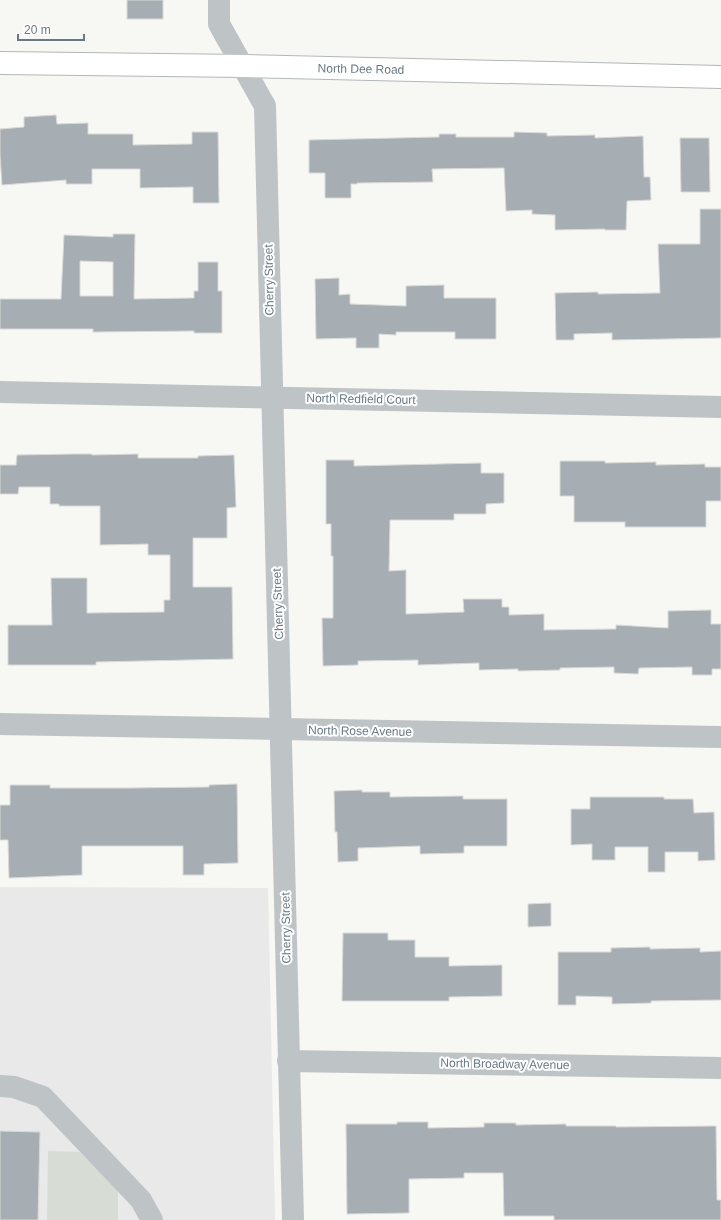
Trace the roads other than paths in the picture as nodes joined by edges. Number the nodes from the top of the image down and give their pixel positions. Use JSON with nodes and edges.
{"nodes":[{"id":1,"x":219,"y":0,"type":"edge"},
{"id":2,"x":0,"y":63,"type":"edge"},
{"id":3,"x":244,"y":66,"type":"junction"},
{"id":4,"x":721,"y":77,"type":"edge"},
{"id":5,"x":0,"y":392,"type":"edge"},
{"id":6,"x":272,"y":396,"type":"junction"},
{"id":7,"x":721,"y":407,"type":"edge"},
{"id":8,"x":0,"y":724,"type":"edge"},
{"id":9,"x":281,"y":730,"type":"junction"},
{"id":10,"x":721,"y":737,"type":"edge"},
{"id":11,"x":288,"y":1061,"type":"junction"},
{"id":12,"x":721,"y":1068,"type":"edge"},
{"id":13,"x":0,"y":1086,"type":"edge"},
{"id":14,"x":152,"y":1220,"type":"edge"},
{"id":15,"x":293,"y":1220,"type":"edge"}],
"edges":[{"from":1,"to":3,"type":"street","name":"Cherry Street"},
{"from":2,"to":3,"type":"main road","name":"North Dee Road"},
{"from":3,"to":4,"type":"main road","name":"North Dee Road"},
{"from":3,"to":6,"type":"street","name":"Cherry Street"},
{"from":5,"to":6,"type":"street","name":"North Redfield Court"},
{"from":6,"to":7,"type":"street","name":"North Redfield Court"},
{"from":6,"to":9,"type":"street","name":"Cherry Street"},
{"from":8,"to":9,"type":"street","name":"North Rose Avenue"},
{"from":9,"to":10,"type":"street","name":"North Rose Avenue"},
{"from":9,"to":11,"type":"street","name":"Cherry Street"},
{"from":11,"to":12,"type":"street","name":"North Broadway Avenue"},
{"from":11,"to":15,"type":"street","name":"Cherry Street"},
{"from":13,"to":14,"type":"street"}]}
